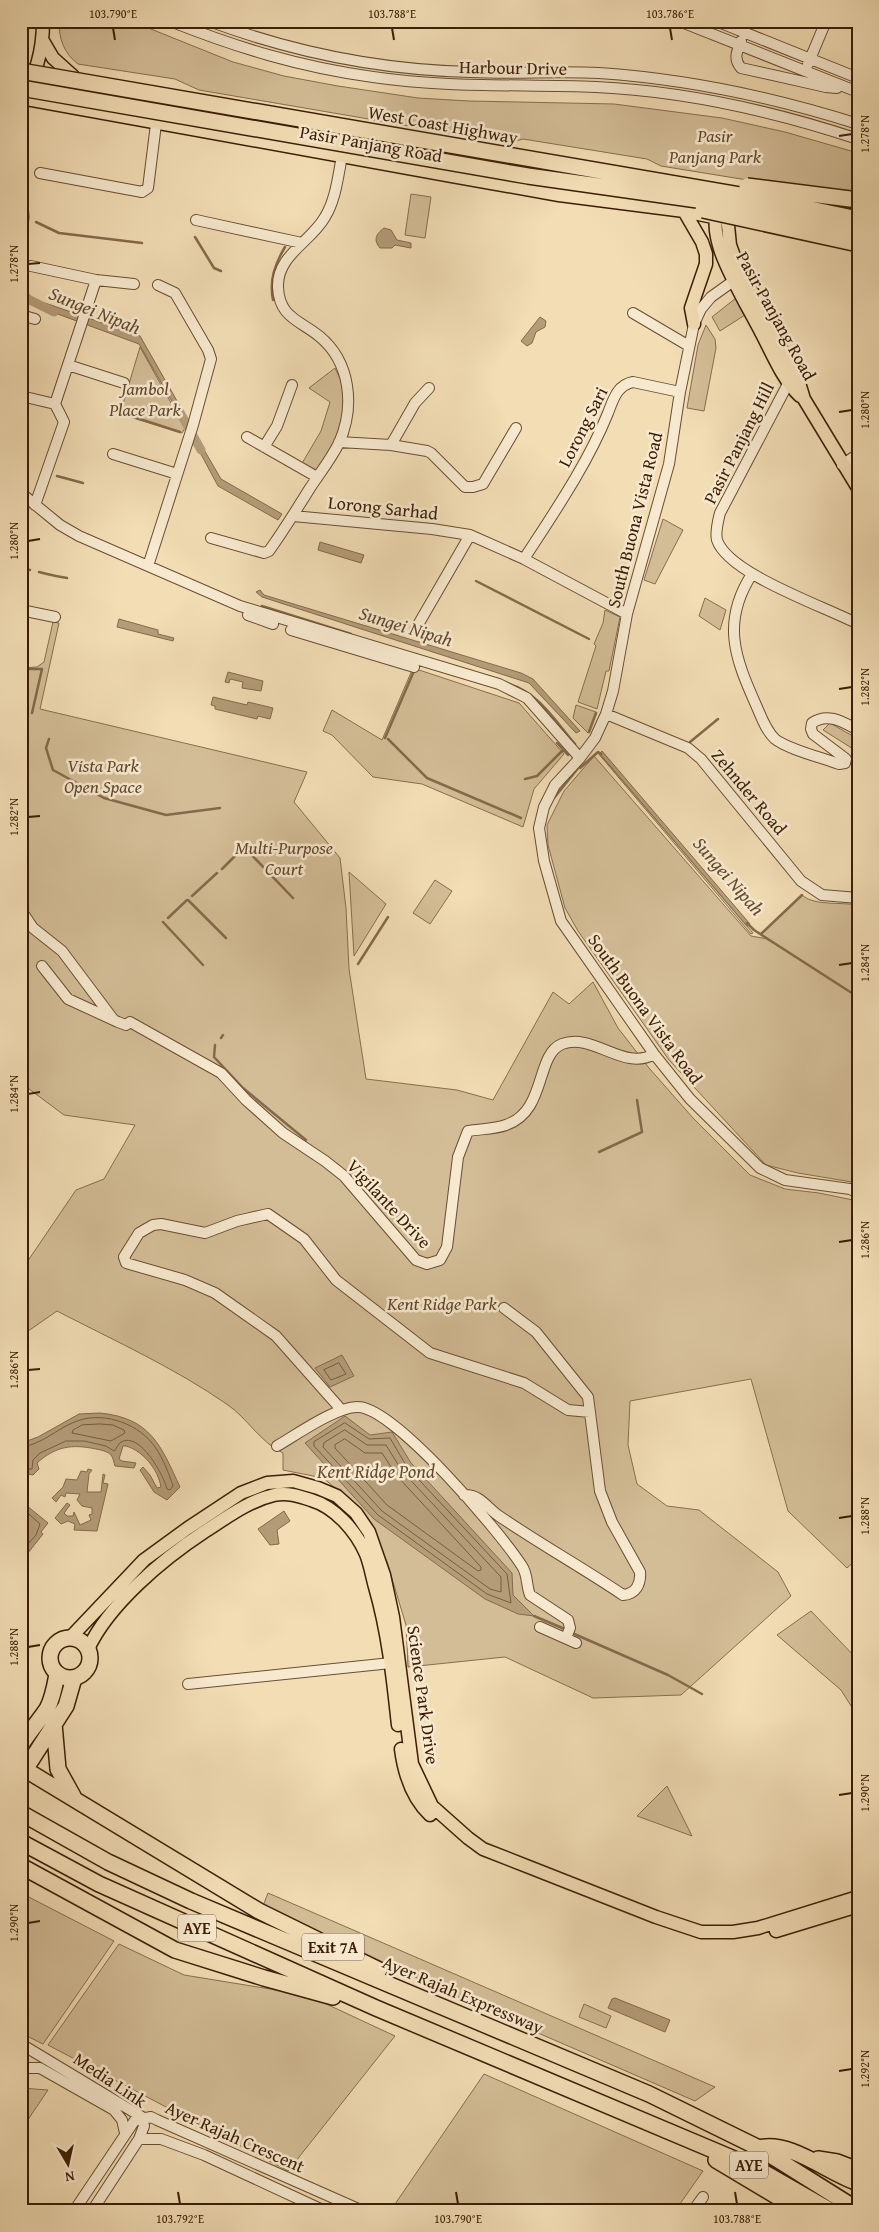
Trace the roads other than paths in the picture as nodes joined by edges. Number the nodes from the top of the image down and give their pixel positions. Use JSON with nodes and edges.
{"nodes":[{"id":1,"x":43,"y":21,"type":"edge"},
{"id":2,"x":170,"y":21,"type":"edge"},
{"id":3,"x":209,"y":21,"type":"edge"},
{"id":4,"x":679,"y":21,"type":"edge"},
{"id":5,"x":716,"y":21,"type":"edge"},
{"id":6,"x":826,"y":21,"type":"edge"},
{"id":7,"x":744,"y":33,"type":"junction"},
{"id":8,"x":43,"y":40,"type":"junction"},
{"id":9,"x":739,"y":45,"type":"junction"},
{"id":10,"x":810,"y":59,"type":"junction"},
{"id":11,"x":26,"y":70,"type":"edge"},
{"id":12,"x":805,"y":72,"type":"junction"},
{"id":13,"x":73,"y":76,"type":"junction"},
{"id":14,"x":858,"y":78,"type":"edge"},
{"id":15,"x":21,"y":88,"type":"edge"},
{"id":16,"x":853,"y":90,"type":"edge"},
{"id":17,"x":21,"y":98,"type":"edge"},
{"id":18,"x":156,"y":124,"type":"junction"},
{"id":19,"x":858,"y":124,"type":"edge"},
{"id":20,"x":858,"y":139,"type":"edge"},
{"id":21,"x":461,"y":143,"type":"junction"},
{"id":22,"x":342,"y":156,"type":"junction"},
{"id":23,"x":610,"y":170,"type":"junction"},
{"id":24,"x":40,"y":173,"type":"dead end"},
{"id":25,"x":452,"y":176,"type":"junction"},
{"id":26,"x":732,"y":191,"type":"junction"},
{"id":27,"x":603,"y":194,"type":"junction"},
{"id":28,"x":858,"y":200,"type":"edge"},
{"id":29,"x":858,"y":206,"type":"edge"},
{"id":30,"x":684,"y":211,"type":"junction"},
{"id":31,"x":700,"y":215,"type":"junction"},
{"id":32,"x":722,"y":219,"type":"junction"},
{"id":33,"x":858,"y":219,"type":"edge"},
{"id":34,"x":196,"y":220,"type":"dead end"},
{"id":35,"x":858,"y":230,"type":"edge"},
{"id":36,"x":302,"y":244,"type":"junction"},
{"id":37,"x":858,"y":244,"type":"edge"},
{"id":38,"x":721,"y":251,"type":"junction"},
{"id":39,"x":858,"y":252,"type":"edge"},
{"id":40,"x":31,"y":266,"type":"dead end"},
{"id":41,"x":739,"y":278,"type":"junction"},
{"id":42,"x":96,"y":280,"type":"junction"},
{"id":43,"x":134,"y":284,"type":"dead end"},
{"id":44,"x":158,"y":285,"type":"dead end"},
{"id":45,"x":698,"y":285,"type":"junction"},
{"id":46,"x":716,"y":292,"type":"junction"},
{"id":47,"x":633,"y":312,"type":"dead end"},
{"id":48,"x":21,"y":315,"type":"edge"},
{"id":49,"x":35,"y":319,"type":"dead end"},
{"id":50,"x":694,"y":324,"type":"junction"},
{"id":51,"x":689,"y":346,"type":"junction"},
{"id":52,"x":68,"y":365,"type":"junction"},
{"id":53,"x":791,"y":378,"type":"junction"},
{"id":54,"x":124,"y":384,"type":"dead end"},
{"id":55,"x":292,"y":385,"type":"dead end"},
{"id":56,"x":429,"y":388,"type":"dead end"},
{"id":57,"x":680,"y":392,"type":"junction"},
{"id":58,"x":21,"y":396,"type":"edge"},
{"id":59,"x":55,"y":404,"type":"junction"},
{"id":60,"x":516,"y":428,"type":"dead end"},
{"id":61,"x":247,"y":437,"type":"dead end"},
{"id":62,"x":339,"y":442,"type":"junction"},
{"id":63,"x":391,"y":445,"type":"junction"},
{"id":64,"x":264,"y":447,"type":"junction"},
{"id":65,"x":113,"y":454,"type":"dead end"},
{"id":66,"x":858,"y":454,"type":"edge"},
{"id":67,"x":842,"y":465,"type":"junction"},
{"id":68,"x":177,"y":474,"type":"junction"},
{"id":69,"x":317,"y":477,"type":"junction"},
{"id":70,"x":858,"y":488,"type":"edge"},
{"id":71,"x":24,"y":496,"type":"edge"},
{"id":72,"x":35,"y":505,"type":"junction"},
{"id":73,"x":21,"y":516,"type":"edge"},
{"id":74,"x":293,"y":516,"type":"junction"},
{"id":75,"x":470,"y":535,"type":"junction"},
{"id":76,"x":211,"y":538,"type":"dead end"},
{"id":77,"x":78,"y":541,"type":"dead end"},
{"id":78,"x":524,"y":559,"type":"junction"},
{"id":79,"x":148,"y":566,"type":"junction"},
{"id":80,"x":752,"y":574,"type":"junction"},
{"id":81,"x":21,"y":610,"type":"edge"},
{"id":82,"x":625,"y":613,"type":"junction"},
{"id":83,"x":55,"y":617,"type":"dead end"},
{"id":84,"x":273,"y":624,"type":"dead end"},
{"id":85,"x":858,"y":624,"type":"edge"},
{"id":86,"x":291,"y":630,"type":"dead end"},
{"id":87,"x":416,"y":630,"type":"dead end"},
{"id":88,"x":414,"y":667,"type":"dead end"},
{"id":89,"x":606,"y":714,"type":"junction"},
{"id":90,"x":858,"y":730,"type":"edge"},
{"id":91,"x":580,"y":758,"type":"junction"},
{"id":92,"x":858,"y":898,"type":"edge"},
{"id":93,"x":21,"y":910,"type":"edge"},
{"id":94,"x":42,"y":966,"type":"dead end"},
{"id":95,"x":114,"y":1020,"type":"junction"},
{"id":96,"x":654,"y":1054,"type":"junction"},
{"id":97,"x":858,"y":1193,"type":"edge"},
{"id":98,"x":504,"y":1308,"type":"dead end"},
{"id":99,"x":338,"y":1406,"type":"dead end"},
{"id":100,"x":590,"y":1412,"type":"junction"},
{"id":101,"x":277,"y":1446,"type":"dead end"},
{"id":102,"x":464,"y":1494,"type":"junction"},
{"id":103,"x":540,"y":1627,"type":"dead end"},
{"id":104,"x":568,"y":1634,"type":"junction"},
{"id":105,"x":70,"y":1638,"type":"junction"},
{"id":106,"x":576,"y":1643,"type":"dead end"},
{"id":107,"x":88,"y":1649,"type":"junction"},
{"id":108,"x":391,"y":1663,"type":"junction"},
{"id":109,"x":57,"y":1674,"type":"junction"},
{"id":110,"x":74,"y":1678,"type":"junction"},
{"id":111,"x":188,"y":1684,"type":"dead end"},
{"id":112,"x":54,"y":1724,"type":"junction"},
{"id":113,"x":27,"y":1730,"type":"edge"},
{"id":114,"x":21,"y":1745,"type":"edge"},
{"id":115,"x":23,"y":1771,"type":"edge"},
{"id":116,"x":75,"y":1798,"type":"junction"},
{"id":117,"x":21,"y":1813,"type":"edge"},
{"id":118,"x":21,"y":1842,"type":"edge"},
{"id":119,"x":26,"y":1870,"type":"edge"},
{"id":120,"x":858,"y":1896,"type":"edge"},
{"id":121,"x":858,"y":1906,"type":"edge"},
{"id":122,"x":732,"y":1936,"type":"junction"},
{"id":123,"x":376,"y":2008,"type":"junction"},
{"id":124,"x":462,"y":2014,"type":"junction"},
{"id":125,"x":21,"y":2044,"type":"edge"},
{"id":126,"x":21,"y":2068,"type":"edge"},
{"id":127,"x":142,"y":2117,"type":"junction"},
{"id":128,"x":662,"y":2129,"type":"junction"},
{"id":129,"x":125,"y":2133,"type":"junction"},
{"id":130,"x":139,"y":2139,"type":"junction"},
{"id":131,"x":759,"y":2148,"type":"junction"},
{"id":132,"x":802,"y":2156,"type":"junction"},
{"id":133,"x":858,"y":2170,"type":"edge"},
{"id":134,"x":858,"y":2183,"type":"edge"},
{"id":135,"x":702,"y":2197,"type":"dead end"},
{"id":136,"x":858,"y":2210,"type":"edge"},
{"id":137,"x":74,"y":2211,"type":"edge"},
{"id":138,"x":92,"y":2211,"type":"edge"},
{"id":139,"x":325,"y":2211,"type":"edge"},
{"id":140,"x":363,"y":2211,"type":"edge"},
{"id":141,"x":693,"y":2211,"type":"edge"},
{"id":142,"x":801,"y":2211,"type":"edge"},
{"id":143,"x":831,"y":2211,"type":"edge"}],
"edges":[{"from":1,"to":8,"type":"main road"},
{"from":2,"to":20,"type":"street","name":"Harbour Drive"},
{"from":3,"to":19,"type":"street","name":"Harbour Drive"},
{"from":4,"to":9,"type":"street"},
{"from":5,"to":7,"type":"street"},
{"from":6,"to":10,"type":"street"},
{"from":7,"to":9,"type":"street"},
{"from":7,"to":10,"type":"street"},
{"from":8,"to":11,"type":"main road"},
{"from":8,"to":13,"type":"main road"},
{"from":9,"to":12,"type":"street"},
{"from":9,"to":16,"type":"street"},
{"from":10,"to":12,"type":"street"},
{"from":10,"to":14,"type":"street"},
{"from":11,"to":13,"type":"main road","name":"Pasir Panjang Road"},
{"from":11,"to":17,"type":"main road"},
{"from":11,"to":23,"type":"highway","name":"West Coast Highway","bridge":true},
{"from":12,"to":16,"type":"street"},
{"from":13,"to":21,"type":"main road","name":"Pasir Panjang Road"},
{"from":15,"to":27,"type":"highway","name":"West Coast Highway","bridge":true},
{"from":17,"to":18,"type":"main road","name":"Pasir Panjang Road"},
{"from":18,"to":22,"type":"main road","name":"Pasir Panjang Road"},
{"from":18,"to":24,"type":"street"},
{"from":21,"to":23,"type":"main road","name":"Pasir Panjang Road"},
{"from":21,"to":25,"type":"main road"},
{"from":22,"to":25,"type":"main road","name":"Pasir Panjang Road"},
{"from":22,"to":36,"type":"street"},
{"from":23,"to":26,"type":"main road","name":"Pasir Panjang Road"},
{"from":23,"to":27,"type":"main road"},
{"from":23,"to":28,"type":"highway","bridge":true},
{"from":23,"to":33,"type":"highway","name":"West Coast Highway","bridge":true},
{"from":25,"to":27,"type":"main road","name":"Pasir Panjang Road"},
{"from":26,"to":29,"type":"highway"},
{"from":26,"to":32,"type":"main road","name":"Pasir Panjang Road"},
{"from":27,"to":30,"type":"main road","name":"Pasir Panjang Road"},
{"from":27,"to":35,"type":"highway","name":"West Coast Highway","bridge":true},
{"from":27,"to":37,"type":"highway","bridge":true},
{"from":30,"to":31,"type":"main road","name":"Pasir Panjang Road"},
{"from":30,"to":45,"type":"main road"},
{"from":31,"to":32,"type":"main road","name":"Pasir Panjang Road"},
{"from":31,"to":38,"type":"main road"},
{"from":32,"to":38,"type":"main road","name":"Pasir Panjang Road"},
{"from":32,"to":39,"type":"highway"},
{"from":32,"to":41,"type":"main road","name":"Pasir Panjang Road"},
{"from":34,"to":36,"type":"street"},
{"from":36,"to":62,"type":"street"},
{"from":38,"to":41,"type":"main road","name":"Pasir Panjang Road"},
{"from":40,"to":42,"type":"street"},
{"from":41,"to":46,"type":"street","name":"South Buona Vista Road"},
{"from":41,"to":53,"type":"main road","name":"Pasir Panjang Road"},
{"from":42,"to":43,"type":"street"},
{"from":42,"to":52,"type":"street"},
{"from":44,"to":68,"type":"street"},
{"from":45,"to":46,"type":"street"},
{"from":45,"to":50,"type":"main road"},
{"from":46,"to":50,"type":"street","name":"South Buona Vista Road"},
{"from":47,"to":51,"type":"street"},
{"from":48,"to":49,"type":"street"},
{"from":50,"to":51,"type":"street","name":"South Buona Vista Road"},
{"from":51,"to":57,"type":"street","name":"South Buona Vista Road"},
{"from":52,"to":54,"type":"street"},
{"from":52,"to":59,"type":"street"},
{"from":53,"to":67,"type":"main road","name":"Pasir Panjang Road"},
{"from":53,"to":80,"type":"street","name":"Pasir Panjang Hill"},
{"from":55,"to":64,"type":"street"},
{"from":56,"to":63,"type":"street"},
{"from":57,"to":78,"type":"street","name":"Lorong Sari"},
{"from":57,"to":82,"type":"street","name":"South Buona Vista Road"},
{"from":58,"to":59,"type":"street"},
{"from":59,"to":72,"type":"street"},
{"from":60,"to":63,"type":"street"},
{"from":61,"to":64,"type":"street"},
{"from":62,"to":63,"type":"street"},
{"from":62,"to":69,"type":"street"},
{"from":64,"to":69,"type":"street"},
{"from":65,"to":68,"type":"street"},
{"from":66,"to":67,"type":"street"},
{"from":67,"to":70,"type":"main road","name":"Pasir Panjang Road"},
{"from":68,"to":79,"type":"street"},
{"from":69,"to":74,"type":"street"},
{"from":71,"to":72,"type":"street"},
{"from":71,"to":73,"type":"street"},
{"from":72,"to":79,"type":"street"},
{"from":74,"to":75,"type":"street","name":"Lorong Sarhad"},
{"from":74,"to":76,"type":"street"},
{"from":75,"to":78,"type":"street","name":"Lorong Sarhad"},
{"from":75,"to":87,"type":"street"},
{"from":77,"to":84,"type":"street"},
{"from":78,"to":82,"type":"street","name":"Lorong Sarhad"},
{"from":79,"to":91,"type":"street"},
{"from":80,"to":85,"type":"street","name":"Pasir Panjang Hill"},
{"from":80,"to":90,"type":"street"},
{"from":81,"to":83,"type":"street"},
{"from":82,"to":89,"type":"street","name":"South Buona Vista Road"},
{"from":86,"to":88,"type":"street"},
{"from":89,"to":91,"type":"street","name":"South Buona Vista Road"},
{"from":89,"to":92,"type":"street","name":"Zehnder Road"},
{"from":91,"to":96,"type":"street","name":"South Buona Vista Road"},
{"from":93,"to":95,"type":"street"},
{"from":94,"to":95,"type":"street"},
{"from":95,"to":96,"type":"street","name":"Vigilante Drive"},
{"from":96,"to":97,"type":"street","name":"South Buona Vista Road"},
{"from":98,"to":100,"type":"street"},
{"from":99,"to":100,"type":"street"},
{"from":100,"to":102,"type":"street"},
{"from":101,"to":102,"type":"street"},
{"from":102,"to":104,"type":"street"},
{"from":103,"to":104,"type":"street"},
{"from":104,"to":106,"type":"street"},
{"from":105,"to":107,"type":"highway"},
{"from":105,"to":109,"type":"highway"},
{"from":105,"to":122,"type":"main road","name":"Science Park Drive"},
{"from":107,"to":108,"type":"main road","name":"Science Park Drive"},
{"from":107,"to":110,"type":"highway"},
{"from":108,"to":111,"type":"street"},
{"from":108,"to":122,"type":"main road","name":"Science Park Drive"},
{"from":109,"to":110,"type":"highway"},
{"from":109,"to":113,"type":"highway"},
{"from":110,"to":112,"type":"highway"},
{"from":112,"to":115,"type":"highway"},
{"from":112,"to":116,"type":"highway"},
{"from":113,"to":114,"type":"highway"},
{"from":115,"to":116,"type":"highway","number":"Exit 7A"},
{"from":116,"to":124,"type":"highway","number":"Exit 7A"},
{"from":117,"to":124,"type":"highway","name":"Ayer Rajah Expressway","number":"AYE"},
{"from":118,"to":123,"type":"highway","number":"AYE"},
{"from":119,"to":123,"type":"highway"},
{"from":120,"to":122,"type":"main road","name":"Science Park Drive"},
{"from":121,"to":122,"type":"main road","name":"Science Park Drive"},
{"from":123,"to":128,"type":"highway","number":"AYE"},
{"from":124,"to":131,"type":"highway","name":"Ayer Rajah Expressway","number":"AYE"},
{"from":125,"to":127,"type":"street","name":"Media Link"},
{"from":126,"to":129,"type":"street","name":"Media Link"},
{"from":127,"to":129,"type":"street"},
{"from":127,"to":130,"type":"street","name":"Media Link"},
{"from":127,"to":140,"type":"street","name":"Ayer Rajah Crescent"},
{"from":128,"to":142,"type":"highway"},
{"from":128,"to":143,"type":"highway","number":"AYE"},
{"from":129,"to":137,"type":"street","name":"Media Link"},
{"from":130,"to":138,"type":"street","name":"Media Link"},
{"from":130,"to":139,"type":"street"},
{"from":131,"to":132,"type":"highway"},
{"from":131,"to":136,"type":"highway","name":"Ayer Rajah Expressway","number":"AYE"},
{"from":132,"to":133,"type":"highway"},
{"from":132,"to":134,"type":"highway"},
{"from":135,"to":141,"type":"street"}]}
